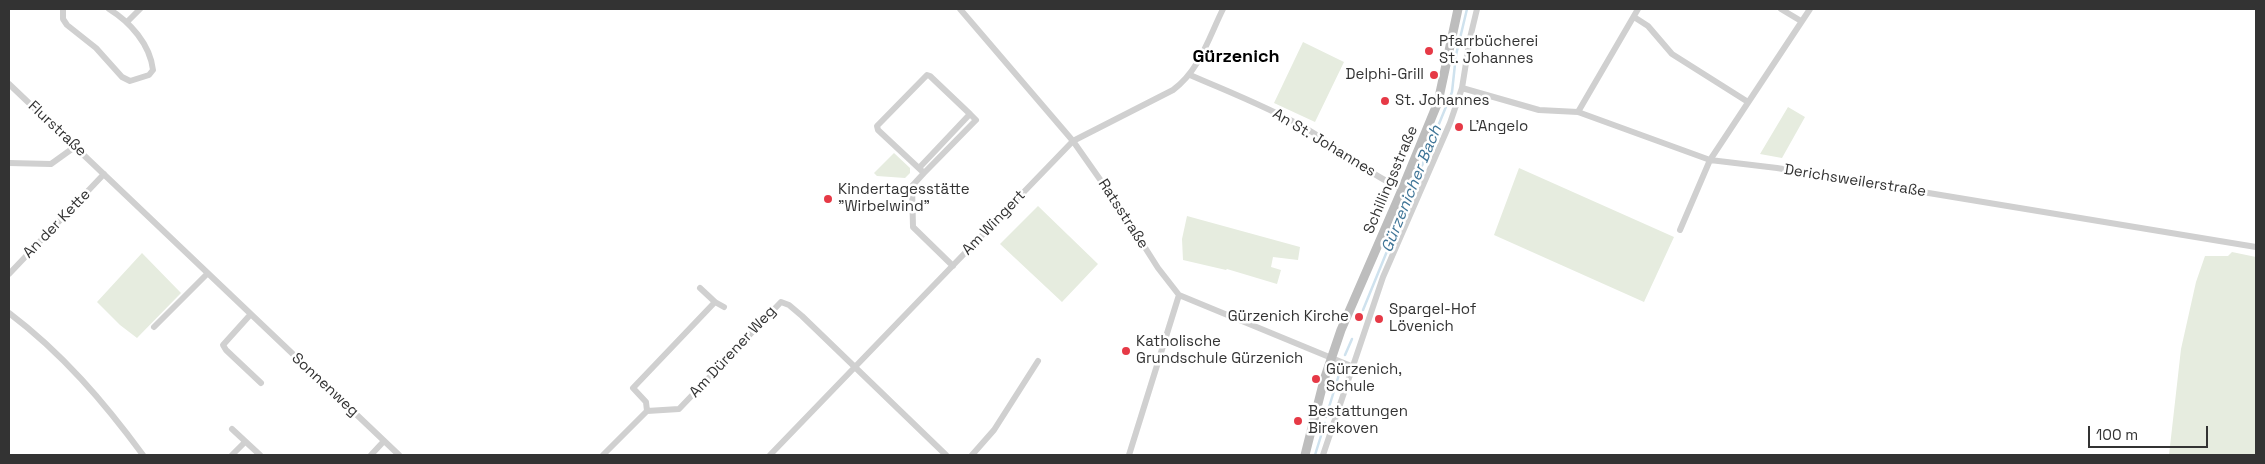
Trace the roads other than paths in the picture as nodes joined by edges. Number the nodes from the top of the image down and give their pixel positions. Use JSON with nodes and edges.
{"nodes":[{"id":1,"x":63,"y":9,"type":"edge"},
{"id":2,"x":109,"y":9,"type":"edge"},
{"id":3,"x":140,"y":9,"type":"edge"},
{"id":4,"x":960,"y":9,"type":"edge"},
{"id":5,"x":1223,"y":9,"type":"edge"},
{"id":6,"x":1458,"y":9,"type":"edge"},
{"id":7,"x":1477,"y":9,"type":"edge"},
{"id":8,"x":1638,"y":9,"type":"edge"},
{"id":9,"x":1781,"y":9,"type":"edge"},
{"id":10,"x":1810,"y":9,"type":"edge"},
{"id":11,"x":1634,"y":17,"type":"junction"},
{"id":12,"x":1801,"y":21,"type":"junction"},
{"id":13,"x":127,"y":22,"type":"junction"},
{"id":14,"x":1190,"y":75,"type":"junction"},
{"id":15,"x":9,"y":84,"type":"edge"},
{"id":16,"x":1462,"y":88,"type":"junction"},
{"id":17,"x":1748,"y":102,"type":"junction"},
{"id":18,"x":1578,"y":112,"type":"junction"},
{"id":19,"x":1074,"y":141,"type":"junction"},
{"id":20,"x":76,"y":146,"type":"junction"},
{"id":21,"x":1710,"y":160,"type":"junction"},
{"id":22,"x":9,"y":163,"type":"edge"},
{"id":23,"x":922,"y":170,"type":"junction"},
{"id":24,"x":104,"y":174,"type":"junction"},
{"id":25,"x":1403,"y":189,"type":"junction"},
{"id":26,"x":1680,"y":230,"type":"dead end"},
{"id":27,"x":2256,"y":247,"type":"edge"},
{"id":28,"x":953,"y":266,"type":"junction"},
{"id":29,"x":9,"y":274,"type":"edge"},
{"id":30,"x":207,"y":274,"type":"junction"},
{"id":31,"x":700,"y":288,"type":"dead end"},
{"id":32,"x":1178,"y":295,"type":"junction"},
{"id":33,"x":715,"y":302,"type":"junction"},
{"id":34,"x":724,"y":307,"type":"dead end"},
{"id":35,"x":9,"y":313,"type":"edge"},
{"id":36,"x":250,"y":315,"type":"junction"},
{"id":37,"x":154,"y":327,"type":"dead end"},
{"id":38,"x":1331,"y":357,"type":"junction"},
{"id":39,"x":1038,"y":361,"type":"dead end"},
{"id":40,"x":1351,"y":366,"type":"junction"},
{"id":41,"x":855,"y":368,"type":"junction"},
{"id":42,"x":261,"y":383,"type":"dead end"},
{"id":43,"x":647,"y":411,"type":"junction"},
{"id":44,"x":232,"y":428,"type":"dead end"},
{"id":45,"x":384,"y":441,"type":"junction"},
{"id":46,"x":246,"y":442,"type":"junction"},
{"id":47,"x":143,"y":455,"type":"edge"},
{"id":48,"x":232,"y":455,"type":"edge"},
{"id":49,"x":260,"y":455,"type":"edge"},
{"id":50,"x":371,"y":455,"type":"edge"},
{"id":51,"x":399,"y":455,"type":"edge"},
{"id":52,"x":604,"y":455,"type":"edge"},
{"id":53,"x":770,"y":455,"type":"edge"},
{"id":54,"x":946,"y":455,"type":"edge"},
{"id":55,"x":972,"y":455,"type":"edge"},
{"id":56,"x":1128,"y":455,"type":"edge"},
{"id":57,"x":1305,"y":455,"type":"edge"},
{"id":58,"x":1323,"y":455,"type":"edge"}],
"edges":[{"from":1,"to":13,"type":"street"},
{"from":2,"to":13,"type":"street"},
{"from":3,"to":13,"type":"street"},
{"from":4,"to":19,"type":"street","name":"Ratsstraße"},
{"from":5,"to":14,"type":"street","name":"Am Wingert"},
{"from":6,"to":25,"type":"main road","name":"Schillingsstraße"},
{"from":7,"to":16,"type":"street","name":"Schillingsstraße"},
{"from":8,"to":11,"type":"street"},
{"from":9,"to":12,"type":"street"},
{"from":10,"to":12,"type":"street"},
{"from":11,"to":17,"type":"street"},
{"from":11,"to":18,"type":"street"},
{"from":12,"to":17,"type":"street"},
{"from":14,"to":19,"type":"street","name":"Am Wingert"},
{"from":14,"to":25,"type":"street","name":"An St. Johannes"},
{"from":15,"to":20,"type":"street","name":"Flurstraße"},
{"from":16,"to":18,"type":"street","name":"Derichsweilerstraße"},
{"from":16,"to":40,"type":"street","name":"Schillingsstraße"},
{"from":17,"to":21,"type":"street"},
{"from":18,"to":21,"type":"street","name":"Derichsweilerstraße"},
{"from":19,"to":28,"type":"street","name":"Am Wingert"},
{"from":19,"to":32,"type":"street","name":"Ratsstraße"},
{"from":20,"to":22,"type":"street"},
{"from":20,"to":24,"type":"street","name":"Flurstraße"},
{"from":21,"to":26,"type":"street"},
{"from":21,"to":27,"type":"street","name":"Derichsweilerstraße"},
{"from":23,"to":23,"type":"street"},
{"from":23,"to":28,"type":"street"},
{"from":24,"to":29,"type":"street","name":"An der Kette"},
{"from":24,"to":30,"type":"street","name":"Sonnenweg"},
{"from":25,"to":38,"type":"main road","name":"Schillingsstraße"},
{"from":28,"to":41,"type":"street","name":"Am Wingert"},
{"from":30,"to":36,"type":"street","name":"Sonnenweg"},
{"from":30,"to":37,"type":"street"},
{"from":31,"to":33,"type":"street"},
{"from":32,"to":38,"type":"street"},
{"from":32,"to":56,"type":"street"},
{"from":33,"to":34,"type":"street"},
{"from":33,"to":43,"type":"street"},
{"from":35,"to":47,"type":"street"},
{"from":36,"to":42,"type":"street"},
{"from":36,"to":45,"type":"street","name":"Sonnenweg"},
{"from":38,"to":40,"type":"street"},
{"from":38,"to":57,"type":"main road","name":"Schillingsstraße"},
{"from":39,"to":55,"type":"street"},
{"from":40,"to":58,"type":"street","name":"Schillingsstraße"},
{"from":41,"to":43,"type":"street","name":"Am Dürener Weg"},
{"from":41,"to":53,"type":"street","name":"Am Wingert"},
{"from":41,"to":54,"type":"street"},
{"from":43,"to":52,"type":"street"},
{"from":44,"to":46,"type":"street"},
{"from":45,"to":50,"type":"street"},
{"from":45,"to":51,"type":"street","name":"Sonnenweg"},
{"from":46,"to":48,"type":"street"},
{"from":46,"to":49,"type":"street"}]}
